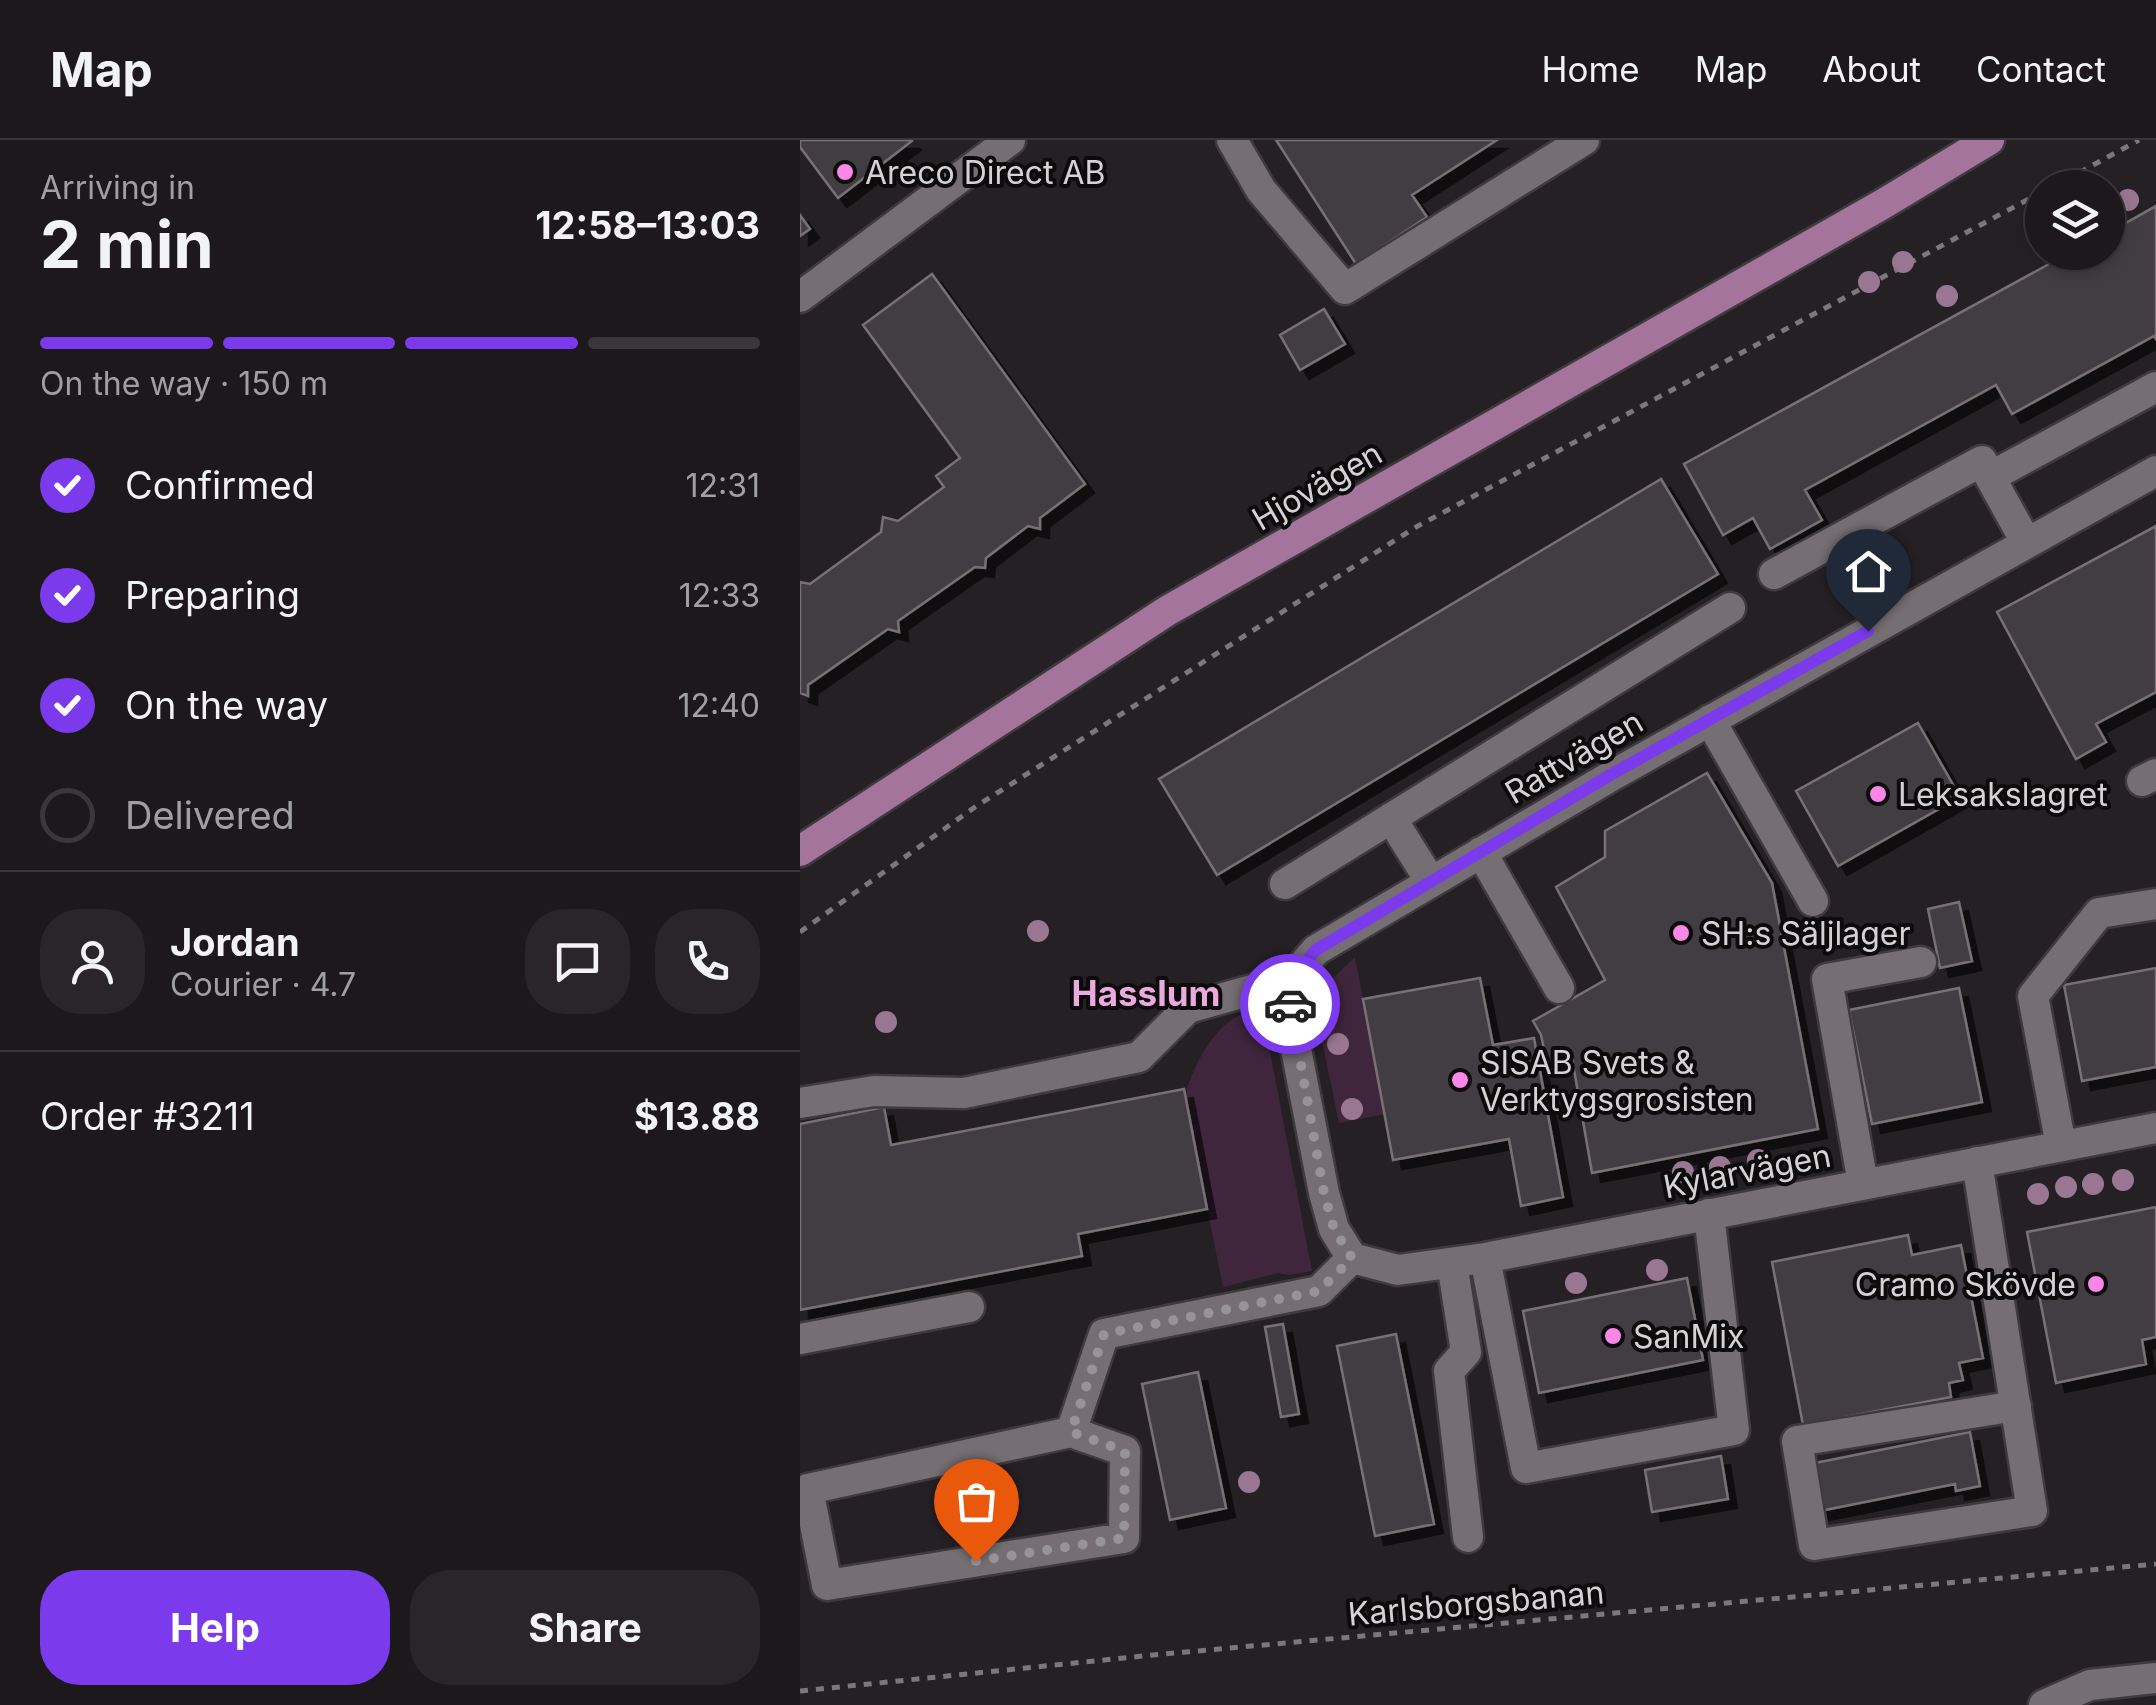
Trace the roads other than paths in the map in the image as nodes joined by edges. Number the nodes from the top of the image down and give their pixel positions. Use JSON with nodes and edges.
{"nodes":[{"id":1,"x":1232,"y":140,"type":"edge"},
{"id":2,"x":1584,"y":140,"type":"edge"},
{"id":3,"x":1989,"y":140,"type":"edge"},
{"id":4,"x":2004,"y":140,"type":"edge"},
{"id":5,"x":990,"y":146,"type":"edge"},
{"id":6,"x":1883,"y":204,"type":"junction"},
{"id":7,"x":800,"y":297,"type":"edge"},
{"id":8,"x":2156,"y":386,"type":"edge"},
{"id":9,"x":2156,"y":471,"type":"edge"},
{"id":10,"x":1990,"y":477,"type":"junction"},
{"id":11,"x":2026,"y":542,"type":"junction"},
{"id":12,"x":1774,"y":574,"type":"dead end"},
{"id":13,"x":1730,"y":608,"type":"dead end"},
{"id":14,"x":1710,"y":720,"type":"junction"},
{"id":15,"x":1391,"y":818,"type":"junction"},
{"id":16,"x":800,"y":851,"type":"edge"},
{"id":17,"x":1481,"y":852,"type":"junction"},
{"id":18,"x":1431,"y":882,"type":"junction"},
{"id":19,"x":1285,"y":884,"type":"dead end"},
{"id":20,"x":1813,"y":901,"type":"dead end"},
{"id":21,"x":2156,"y":904,"type":"edge"},
{"id":22,"x":1921,"y":962,"type":"dead end"},
{"id":23,"x":1290,"y":979,"type":"junction"},
{"id":24,"x":1559,"y":988,"type":"dead end"},
{"id":25,"x":800,"y":1103,"type":"edge"},
{"id":26,"x":2156,"y":1128,"type":"edge"},
{"id":27,"x":2061,"y":1146,"type":"junction"},
{"id":28,"x":1978,"y":1162,"type":"junction"},
{"id":29,"x":1863,"y":1184,"type":"junction"},
{"id":30,"x":1709,"y":1214,"type":"junction"},
{"id":31,"x":1352,"y":1258,"type":"junction"},
{"id":32,"x":1484,"y":1258,"type":"junction"},
{"id":33,"x":1452,"y":1263,"type":"junction"},
{"id":34,"x":969,"y":1307,"type":"dead end"},
{"id":35,"x":800,"y":1339,"type":"edge"},
{"id":36,"x":2016,"y":1406,"type":"junction"},
{"id":37,"x":1071,"y":1432,"type":"junction"},
{"id":38,"x":1468,"y":1537,"type":"dead end"},
{"id":39,"x":2156,"y":1678,"type":"edge"},
{"id":40,"x":2044,"y":1705,"type":"edge"}],
"edges":[{"from":1,"to":2,"type":"street"},
{"from":3,"to":6,"type":"main road","name":"Hjovägen"},
{"from":4,"to":6,"type":"main road","name":"Hjovägen"},
{"from":5,"to":7,"type":"street"},
{"from":6,"to":16,"type":"main road","name":"Hjovägen"},
{"from":8,"to":10,"type":"street"},
{"from":9,"to":11,"type":"street","name":"Rattvägen"},
{"from":10,"to":11,"type":"street"},
{"from":10,"to":12,"type":"street"},
{"from":11,"to":14,"type":"street","name":"Rattvägen"},
{"from":13,"to":15,"type":"street"},
{"from":14,"to":17,"type":"street","name":"Rattvägen"},
{"from":14,"to":20,"type":"street"},
{"from":15,"to":18,"type":"street"},
{"from":15,"to":19,"type":"street"},
{"from":17,"to":18,"type":"street","name":"Rattvägen"},
{"from":17,"to":24,"type":"street"},
{"from":18,"to":23,"type":"street","name":"Rattvägen"},
{"from":21,"to":27,"type":"street"},
{"from":22,"to":29,"type":"street"},
{"from":23,"to":25,"type":"street"},
{"from":23,"to":31,"type":"street"},
{"from":26,"to":27,"type":"street","name":"Kylarvägen"},
{"from":27,"to":28,"type":"street","name":"Kylarvägen"},
{"from":28,"to":29,"type":"street","name":"Kylarvägen"},
{"from":28,"to":36,"type":"street"},
{"from":29,"to":30,"type":"street","name":"Kylarvägen"},
{"from":30,"to":32,"type":"street","name":"Kylarvägen"},
{"from":30,"to":32,"type":"street"},
{"from":31,"to":33,"type":"street","name":"Kylarvägen"},
{"from":31,"to":37,"type":"street"},
{"from":32,"to":33,"type":"street","name":"Kylarvägen"},
{"from":33,"to":38,"type":"street"},
{"from":34,"to":35,"type":"street"},
{"from":36,"to":36,"type":"street"},
{"from":37,"to":37,"type":"street"},
{"from":39,"to":40,"type":"street"}]}
